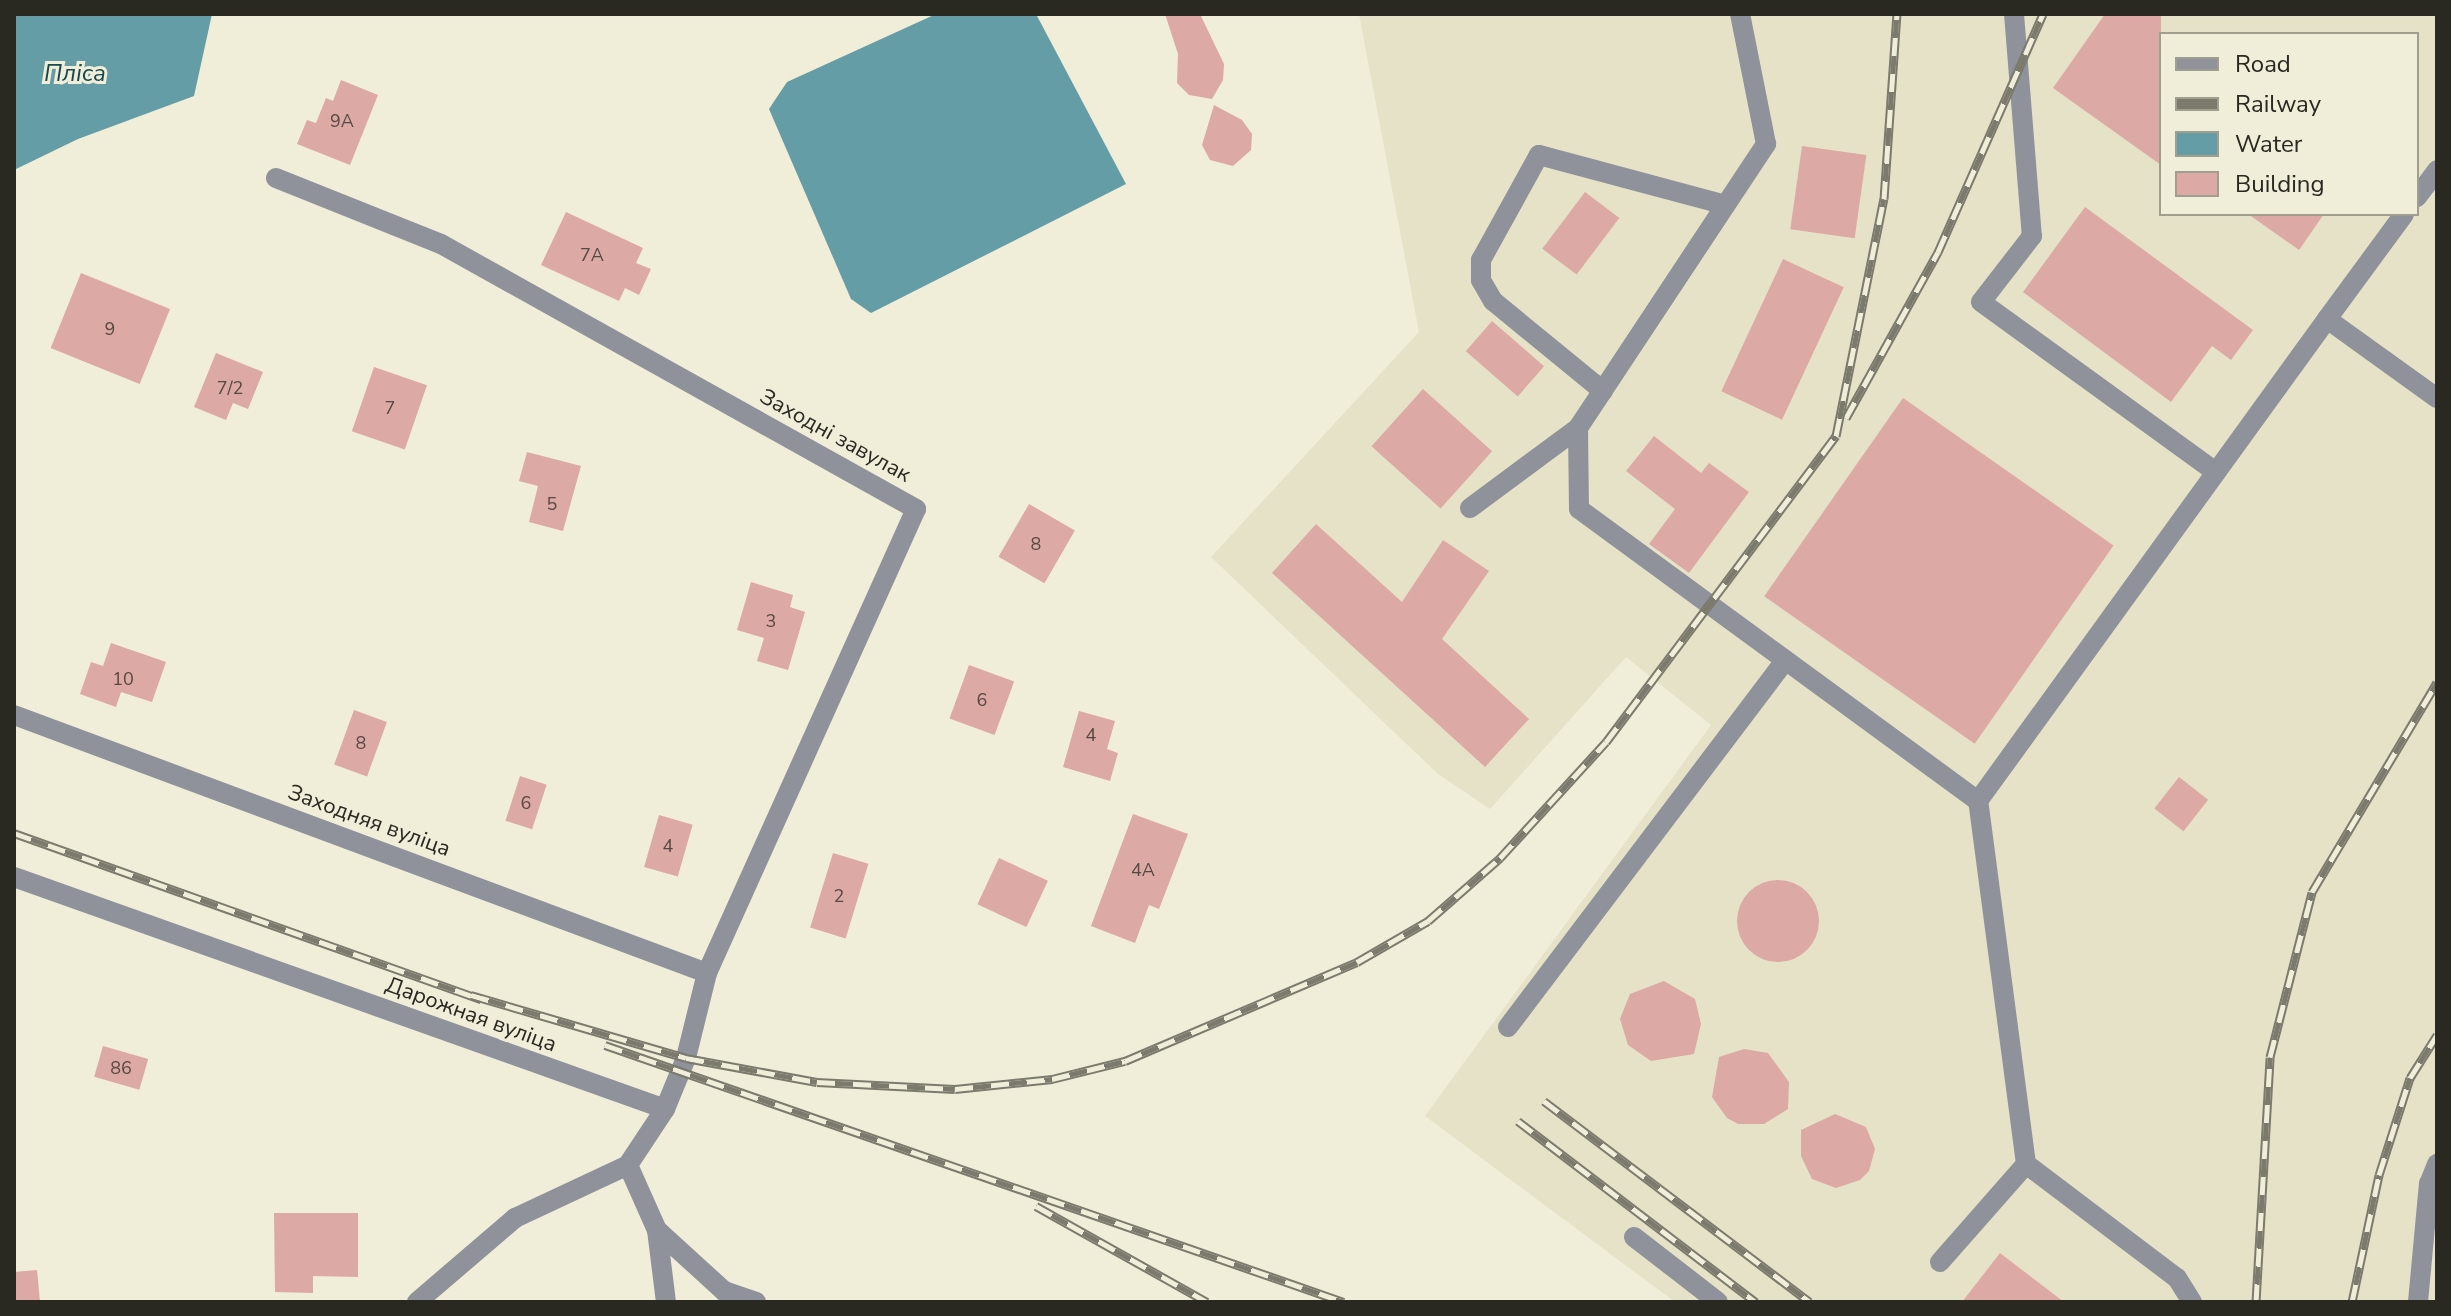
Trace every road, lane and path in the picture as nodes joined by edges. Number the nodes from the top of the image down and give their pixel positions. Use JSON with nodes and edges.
{"nodes":[{"id":1,"x":1740,"y":14,"type":"edge"},
{"id":2,"x":2014,"y":14,"type":"edge"},
{"id":3,"x":2437,"y":170,"type":"edge"},
{"id":4,"x":276,"y":178,"type":"dead end"},
{"id":5,"x":2419,"y":194,"type":"edge"},
{"id":6,"x":1725,"y":205,"type":"junction"},
{"id":7,"x":2403,"y":216,"type":"edge"},
{"id":8,"x":2327,"y":319,"type":"junction"},
{"id":9,"x":1603,"y":391,"type":"junction"},
{"id":10,"x":2437,"y":398,"type":"edge"},
{"id":11,"x":1578,"y":428,"type":"junction"},
{"id":12,"x":2216,"y":472,"type":"junction"},
{"id":13,"x":1470,"y":508,"type":"dead end"},
{"id":14,"x":1786,"y":660,"type":"junction"},
{"id":15,"x":14,"y":715,"type":"edge"},
{"id":16,"x":1978,"y":801,"type":"junction"},
{"id":17,"x":14,"y":877,"type":"edge"},
{"id":18,"x":707,"y":973,"type":"junction"},
{"id":19,"x":1508,"y":1027,"type":"dead end"},
{"id":20,"x":665,"y":1109,"type":"junction"},
{"id":21,"x":2026,"y":1164,"type":"junction"},
{"id":22,"x":2437,"y":1164,"type":"edge"},
{"id":23,"x":628,"y":1165,"type":"junction"},
{"id":24,"x":657,"y":1230,"type":"junction"},
{"id":25,"x":1634,"y":1237,"type":"dead end"},
{"id":26,"x":1940,"y":1262,"type":"dead end"},
{"id":27,"x":417,"y":1302,"type":"edge"},
{"id":28,"x":666,"y":1302,"type":"edge"},
{"id":29,"x":756,"y":1302,"type":"edge"},
{"id":30,"x":1718,"y":1302,"type":"edge"},
{"id":31,"x":2192,"y":1302,"type":"edge"},
{"id":32,"x":2418,"y":1302,"type":"edge"}],
"edges":[{"from":1,"to":6,"type":"street"},
{"from":2,"to":12,"type":"street"},
{"from":3,"to":5,"type":"street"},
{"from":4,"to":18,"type":"street","name":"Заходні завулак"},
{"from":6,"to":9,"type":"street"},
{"from":6,"to":9,"type":"street"},
{"from":7,"to":8,"type":"street"},
{"from":8,"to":10,"type":"street"},
{"from":8,"to":12,"type":"street"},
{"from":9,"to":11,"type":"street"},
{"from":11,"to":13,"type":"street"},
{"from":11,"to":14,"type":"street"},
{"from":12,"to":16,"type":"street"},
{"from":14,"to":16,"type":"street"},
{"from":14,"to":19,"type":"street"},
{"from":15,"to":18,"type":"street","name":"Заходняя вуліца"},
{"from":16,"to":21,"type":"street"},
{"from":17,"to":20,"type":"street","name":"Дарожная вуліца"},
{"from":18,"to":20,"type":"street","name":"Заходні завулак"},
{"from":20,"to":23,"type":"street"},
{"from":21,"to":26,"type":"street"},
{"from":21,"to":31,"type":"street"},
{"from":22,"to":32,"type":"street"},
{"from":23,"to":24,"type":"street"},
{"from":23,"to":27,"type":"street"},
{"from":24,"to":28,"type":"street"},
{"from":24,"to":29,"type":"street"},
{"from":25,"to":30,"type":"street"}]}
